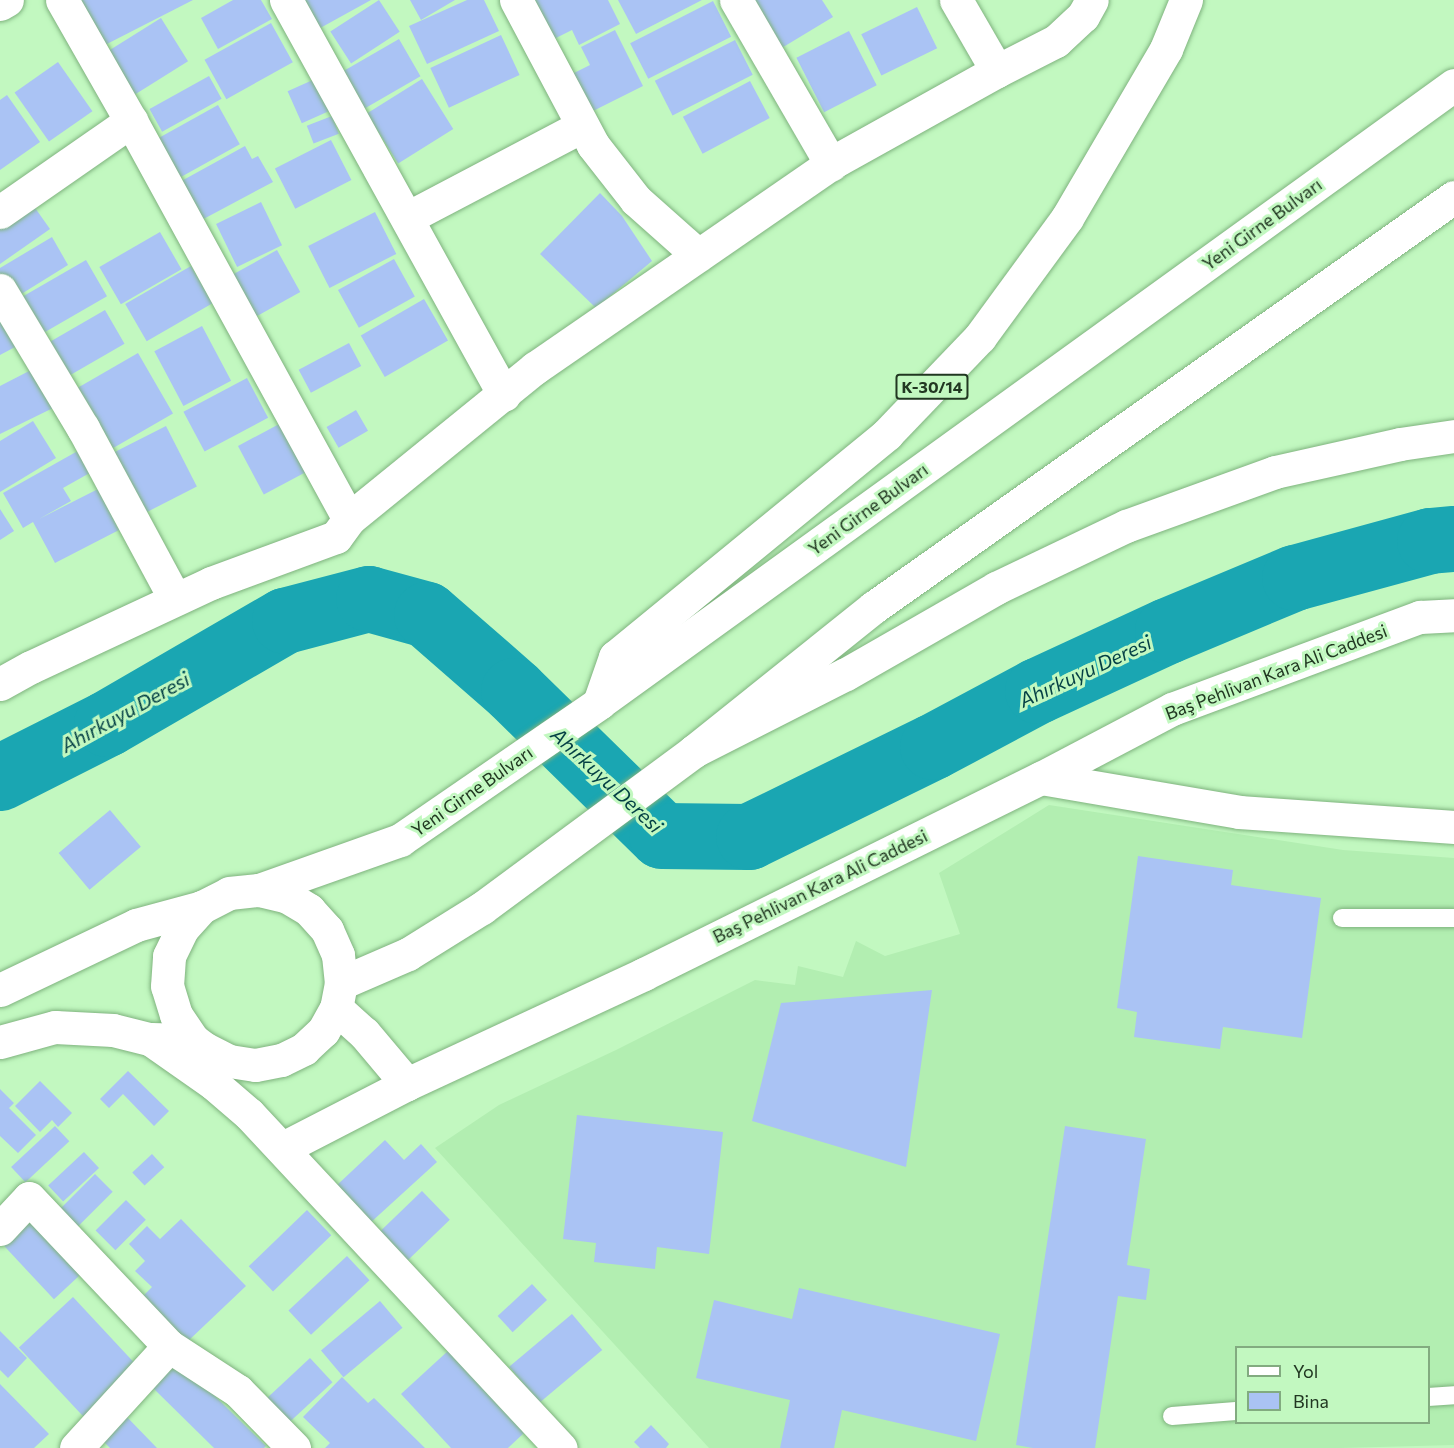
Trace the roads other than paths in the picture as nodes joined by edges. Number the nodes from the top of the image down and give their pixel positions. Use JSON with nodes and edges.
{"nodes":[{"id":1,"x":7,"y":0,"type":"edge"},
{"id":2,"x":62,"y":0,"type":"edge"},
{"id":3,"x":286,"y":0,"type":"edge"},
{"id":4,"x":516,"y":0,"type":"edge"},
{"id":5,"x":736,"y":0,"type":"edge"},
{"id":6,"x":956,"y":0,"type":"edge"},
{"id":7,"x":1092,"y":0,"type":"edge"},
{"id":8,"x":1186,"y":0,"type":"edge"},
{"id":9,"x":0,"y":4,"type":"edge"},
{"id":10,"x":997,"y":71,"type":"junction"},
{"id":11,"x":1454,"y":85,"type":"edge"},
{"id":12,"x":131,"y":121,"type":"junction"},
{"id":13,"x":582,"y":126,"type":"junction"},
{"id":14,"x":831,"y":164,"type":"junction"},
{"id":15,"x":1454,"y":197,"type":"edge"},
{"id":16,"x":0,"y":212,"type":"edge"},
{"id":17,"x":407,"y":218,"type":"junction"},
{"id":18,"x":698,"y":255,"type":"junction"},
{"id":19,"x":0,"y":290,"type":"edge"},
{"id":20,"x":504,"y":395,"type":"junction"},
{"id":21,"x":1454,"y":436,"type":"edge"},
{"id":22,"x":349,"y":519,"type":"junction"},
{"id":23,"x":175,"y":599,"type":"junction"},
{"id":24,"x":1454,"y":615,"type":"edge"},
{"id":25,"x":0,"y":684,"type":"edge"},
{"id":26,"x":599,"y":703,"type":"junction"},
{"id":27,"x":694,"y":751,"type":"junction"},
{"id":28,"x":1041,"y":778,"type":"junction"},
{"id":29,"x":1454,"y":827,"type":"edge"},
{"id":30,"x":260,"y":890,"type":"junction"},
{"id":31,"x":202,"y":907,"type":"junction"},
{"id":32,"x":1342,"y":918,"type":"dead end"},
{"id":33,"x":1454,"y":918,"type":"edge"},
{"id":34,"x":0,"y":990,"type":"edge"},
{"id":35,"x":338,"y":995,"type":"junction"},
{"id":36,"x":150,"y":1039,"type":"junction"},
{"id":37,"x":0,"y":1042,"type":"edge"},
{"id":38,"x":200,"y":1045,"type":"junction"},
{"id":39,"x":214,"y":1084,"type":"junction"},
{"id":40,"x":407,"y":1084,"type":"junction"},
{"id":41,"x":283,"y":1148,"type":"junction"},
{"id":42,"x":0,"y":1229,"type":"edge"},
{"id":43,"x":169,"y":1346,"type":"junction"},
{"id":44,"x":1454,"y":1395,"type":"edge"},
{"id":45,"x":1430,"y":1397,"type":"edge"},
{"id":46,"x":1235,"y":1411,"type":"edge"},
{"id":47,"x":1173,"y":1416,"type":"dead end"},
{"id":48,"x":76,"y":1448,"type":"edge"},
{"id":49,"x":294,"y":1448,"type":"edge"},
{"id":50,"x":561,"y":1448,"type":"edge"}],
"edges":[{"from":1,"to":9,"type":"main road"},
{"from":2,"to":12,"type":"main road"},
{"from":3,"to":17,"type":"main road"},
{"from":4,"to":13,"type":"main road"},
{"from":5,"to":14,"type":"main road"},
{"from":6,"to":10,"type":"main road"},
{"from":7,"to":10,"type":"main road"},
{"from":8,"to":26,"type":"main road","number":"K-30/14"},
{"from":10,"to":14,"type":"main road"},
{"from":11,"to":26,"type":"main road","name":"Yeni Girne Bulvarı"},
{"from":12,"to":16,"type":"main road"},
{"from":12,"to":22,"type":"main road"},
{"from":13,"to":17,"type":"main road"},
{"from":13,"to":18,"type":"main road"},
{"from":14,"to":18,"type":"main road"},
{"from":15,"to":27,"type":"main road"},
{"from":17,"to":20,"type":"main road"},
{"from":18,"to":20,"type":"main road"},
{"from":19,"to":23,"type":"main road"},
{"from":20,"to":22,"type":"main road"},
{"from":21,"to":27,"type":"main road"},
{"from":22,"to":23,"type":"main road"},
{"from":23,"to":25,"type":"main road"},
{"from":24,"to":28,"type":"main road","name":"Baş Pehlivan Kara Ali Caddesi"},
{"from":26,"to":30,"type":"main road","name":"Yeni Girne Bulvarı"},
{"from":27,"to":35,"type":"main road"},
{"from":28,"to":29,"type":"main road"},
{"from":28,"to":40,"type":"main road","name":"Baş Pehlivan Kara Ali Caddesi"},
{"from":30,"to":31,"type":"main road"},
{"from":30,"to":35,"type":"main road"},
{"from":31,"to":34,"type":"main road"},
{"from":31,"to":38,"type":"main road"},
{"from":32,"to":33,"type":"lane"},
{"from":35,"to":38,"type":"main road"},
{"from":35,"to":40,"type":"main road"},
{"from":36,"to":37,"type":"main road"},
{"from":36,"to":38,"type":"main road"},
{"from":36,"to":39,"type":"main road"},
{"from":38,"to":39,"type":"main road"},
{"from":39,"to":41,"type":"main road"},
{"from":40,"to":41,"type":"main road","name":"Baş Pehlivan Kara Ali Caddesi"},
{"from":41,"to":50,"type":"main road"},
{"from":42,"to":43,"type":"main road"},
{"from":43,"to":48,"type":"main road"},
{"from":43,"to":49,"type":"main road"},
{"from":44,"to":45,"type":"lane"},
{"from":46,"to":47,"type":"lane"}]}
